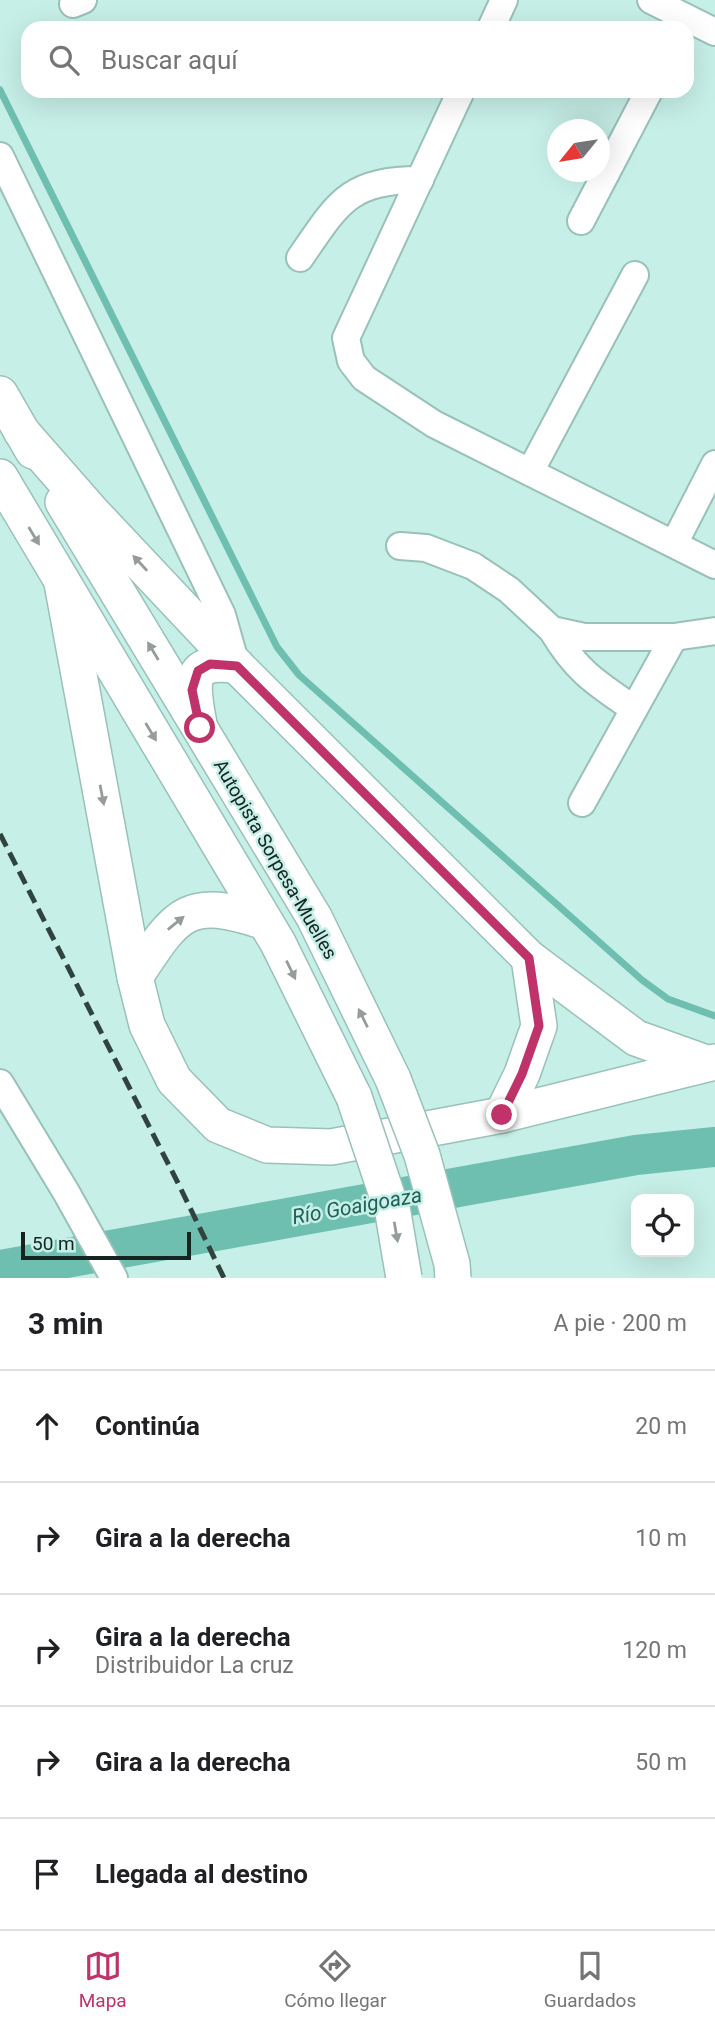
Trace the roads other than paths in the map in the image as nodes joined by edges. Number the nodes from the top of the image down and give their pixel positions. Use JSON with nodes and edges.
{"nodes":[{"id":1,"x":504,"y":0,"type":"edge"},
{"id":2,"x":650,"y":0,"type":"edge"},
{"id":3,"x":682,"y":15,"type":"edge"},
{"id":4,"x":494,"y":21,"type":"edge"},
{"id":5,"x":694,"y":21,"type":"edge"},
{"id":6,"x":715,"y":32,"type":"edge"},
{"id":7,"x":458,"y":98,"type":"edge"},
{"id":8,"x":645,"y":98,"type":"edge"},
{"id":9,"x":0,"y":156,"type":"edge"},
{"id":10,"x":420,"y":180,"type":"junction"},
{"id":11,"x":581,"y":221,"type":"dead end"},
{"id":12,"x":300,"y":258,"type":"dead end"},
{"id":13,"x":635,"y":275,"type":"dead end"},
{"id":14,"x":0,"y":394,"type":"edge"},
{"id":15,"x":21,"y":430,"type":"junction"},
{"id":16,"x":715,"y":464,"type":"edge"},
{"id":17,"x":530,"y":472,"type":"junction"},
{"id":18,"x":0,"y":477,"type":"edge"},
{"id":19,"x":674,"y":544,"type":"junction"},
{"id":20,"x":400,"y":546,"type":"dead end"},
{"id":21,"x":715,"y":565,"type":"edge"},
{"id":22,"x":62,"y":583,"type":"junction"},
{"id":23,"x":552,"y":630,"type":"junction"},
{"id":24,"x":715,"y":631,"type":"edge"},
{"id":25,"x":674,"y":637,"type":"junction"},
{"id":26,"x":237,"y":666,"type":"junction"},
{"id":27,"x":634,"y":709,"type":"junction"},
{"id":28,"x":200,"y":728,"type":"junction"},
{"id":29,"x":582,"y":803,"type":"dead end"},
{"id":30,"x":265,"y":922,"type":"junction"},
{"id":31,"x":529,"y":958,"type":"junction"},
{"id":32,"x":135,"y":977,"type":"junction"},
{"id":33,"x":710,"y":1062,"type":"edge"},
{"id":34,"x":0,"y":1083,"type":"edge"},
{"id":35,"x":502,"y":1115,"type":"junction"},
{"id":36,"x":114,"y":1278,"type":"edge"},
{"id":37,"x":404,"y":1278,"type":"edge"},
{"id":38,"x":453,"y":1278,"type":"edge"}],
"edges":[{"from":1,"to":4,"type":"street"},
{"from":2,"to":3,"type":"street"},
{"from":5,"to":6,"type":"street"},
{"from":7,"to":10,"type":"street"},
{"from":8,"to":11,"type":"street"},
{"from":9,"to":26,"type":"street"},
{"from":10,"to":12,"type":"street"},
{"from":10,"to":17,"type":"street"},
{"from":13,"to":17,"type":"street"},
{"from":14,"to":15,"type":"main road","name":"Autopista Sorpesa-Muelles"},
{"from":26,"to":15,"type":"main road","one_way":true},
{"from":28,"to":15,"type":"main road","name":"Autopista Sorpesa-Muelles","one_way":true},
{"from":16,"to":19,"type":"street"},
{"from":17,"to":19,"type":"street"},
{"from":18,"to":22,"type":"main road","one_way":true},
{"from":19,"to":21,"type":"street"},
{"from":20,"to":23,"type":"street"},
{"from":22,"to":30,"type":"main road","one_way":true},
{"from":22,"to":32,"type":"main road","one_way":true},
{"from":23,"to":25,"type":"street"},
{"from":23,"to":27,"type":"street"},
{"from":24,"to":25,"type":"street"},
{"from":25,"to":27,"type":"street"},
{"from":26,"to":28,"type":"main road"},
{"from":26,"to":31,"type":"main road"},
{"from":27,"to":29,"type":"street"},
{"from":38,"to":28,"type":"main road","name":"Autopista Sorpesa-Muelles","one_way":true,"bridge":true},
{"from":32,"to":30,"type":"main road","one_way":true},
{"from":30,"to":37,"type":"main road","one_way":true,"bridge":true},
{"from":31,"to":33,"type":"main road"},
{"from":31,"to":35,"type":"main road"},
{"from":32,"to":35,"type":"main road"},
{"from":33,"to":35,"type":"main road"},
{"from":34,"to":36,"type":"street"}]}
